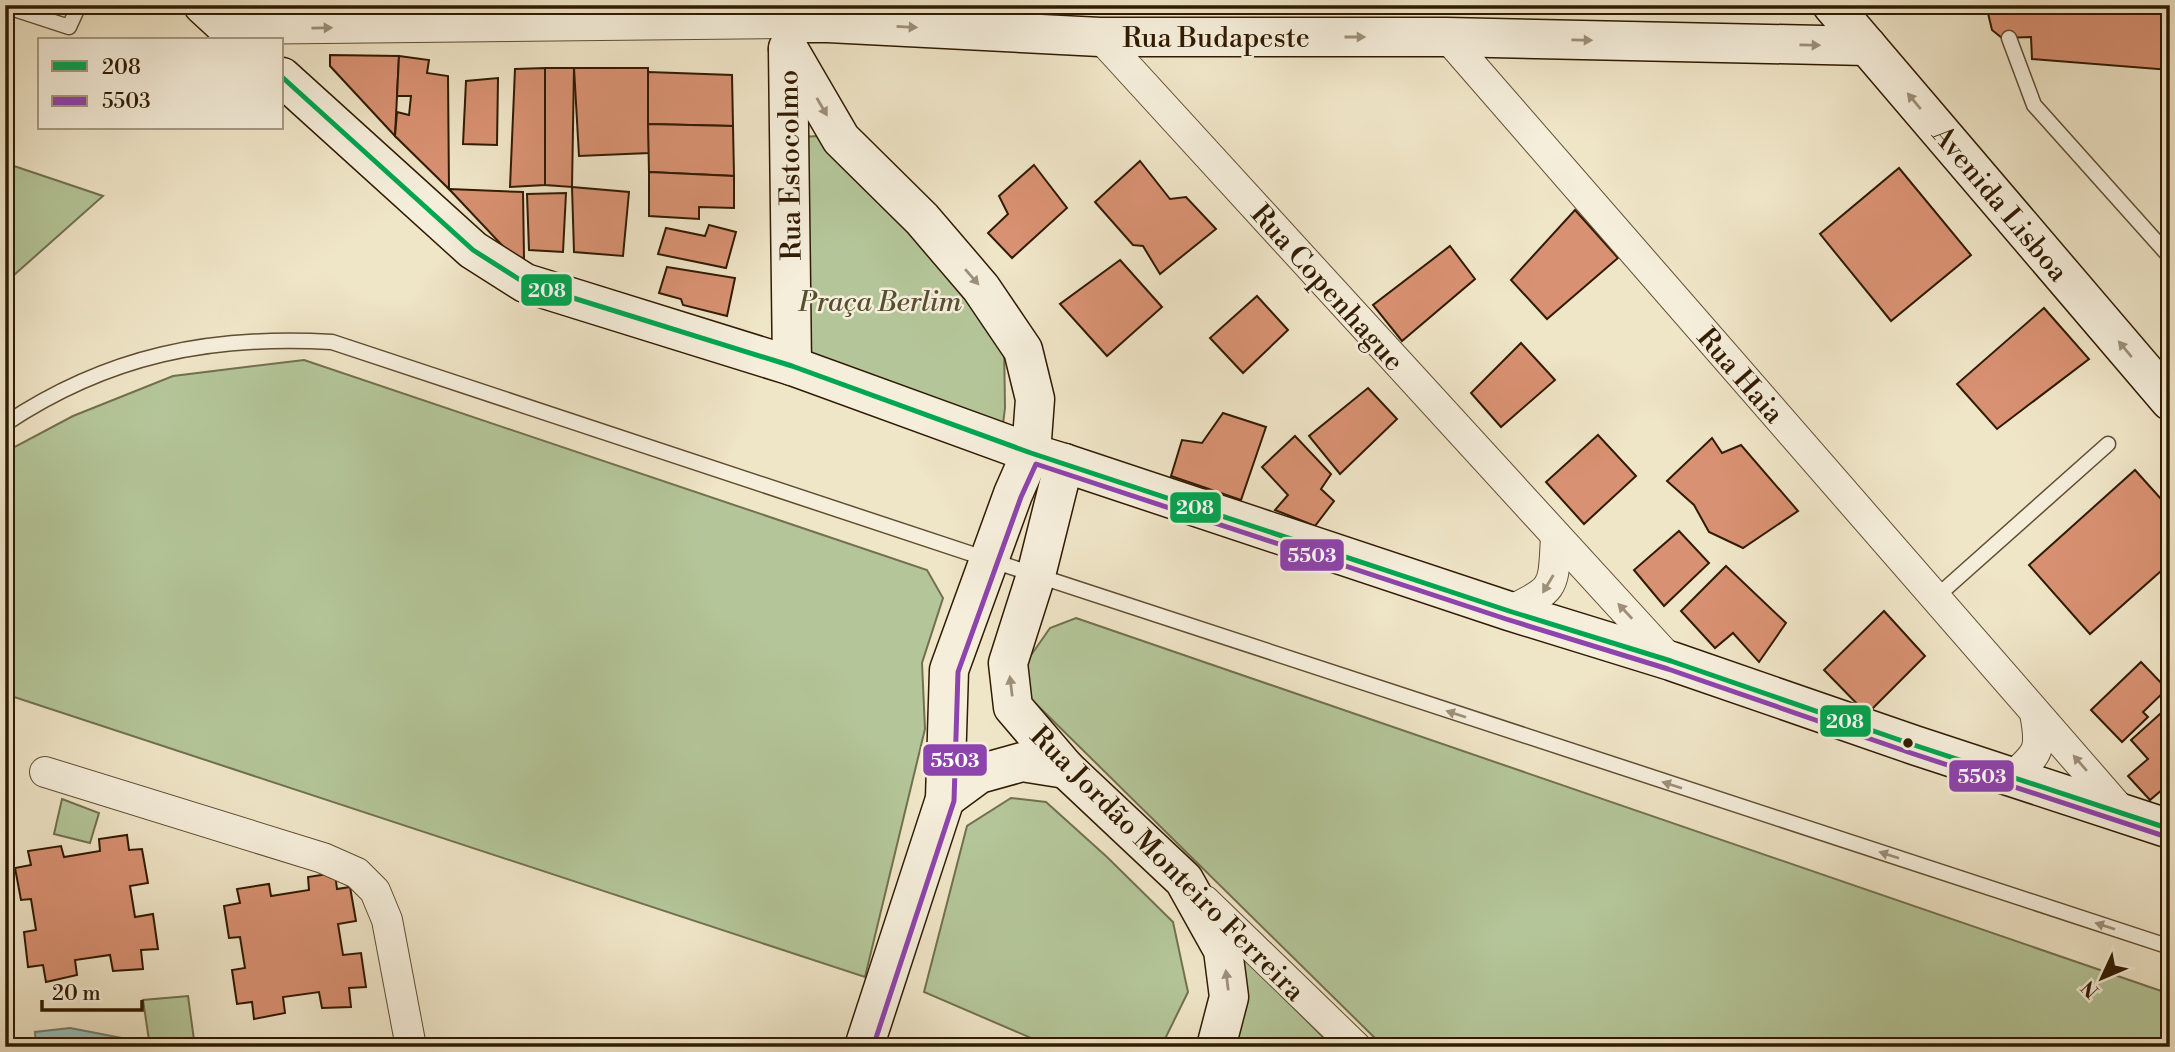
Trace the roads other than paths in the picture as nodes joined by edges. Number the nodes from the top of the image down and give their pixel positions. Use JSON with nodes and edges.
{"nodes":[{"id":1,"x":79,"y":5,"type":"edge"},
{"id":2,"x":1832,"y":5,"type":"edge"},
{"id":3,"x":1870,"y":5,"type":"edge"},
{"id":4,"x":5,"y":6,"type":"edge"},
{"id":5,"x":224,"y":25,"type":"edge"},
{"id":6,"x":789,"y":25,"type":"edge"},
{"id":7,"x":1100,"y":37,"type":"junction"},
{"id":8,"x":1447,"y":37,"type":"junction"},
{"id":9,"x":2009,"y":38,"type":"dead end"},
{"id":10,"x":1867,"y":46,"type":"junction"},
{"id":11,"x":284,"y":79,"type":"edge"},
{"id":12,"x":2170,"y":257,"type":"edge"},
{"id":13,"x":792,"y":366,"type":"junction"},
{"id":14,"x":2170,"y":401,"type":"edge"},
{"id":15,"x":5,"y":424,"type":"edge"},
{"id":16,"x":2108,"y":444,"type":"dead end"},
{"id":17,"x":1047,"y":458,"type":"junction"},
{"id":18,"x":1556,"y":537,"type":"junction"},
{"id":19,"x":990,"y":560,"type":"junction"},
{"id":20,"x":1036,"y":575,"type":"junction"},
{"id":21,"x":1935,"y":598,"type":"junction"},
{"id":22,"x":1509,"y":611,"type":"junction"},
{"id":23,"x":1671,"y":661,"type":"junction"},
{"id":24,"x":2035,"y":713,"type":"junction"},
{"id":25,"x":1066,"y":769,"type":"junction"},
{"id":26,"x":45,"y":772,"type":"dead end"},
{"id":27,"x":2012,"y":777,"type":"junction"},
{"id":28,"x":946,"y":799,"type":"junction"},
{"id":29,"x":2124,"y":814,"type":"junction"},
{"id":30,"x":2170,"y":830,"type":"edge"},
{"id":31,"x":1184,"y":880,"type":"junction"},
{"id":32,"x":2170,"y":947,"type":"edge"},
{"id":33,"x":411,"y":1047,"type":"edge"},
{"id":34,"x":864,"y":1047,"type":"edge"},
{"id":35,"x":1216,"y":1047,"type":"edge"},
{"id":36,"x":1356,"y":1047,"type":"edge"}],
"edges":[{"from":1,"to":4,"type":"lane"},
{"from":2,"to":10,"type":"street","name":"Avenida Lisboa"},
{"from":3,"to":10,"type":"street"},
{"from":5,"to":6,"type":"street","name":"Rua Budapeste","one_way":true},
{"from":6,"to":7,"type":"street","name":"Rua Budapeste","one_way":true},
{"from":6,"to":13,"type":"street","name":"Rua Estocolmo"},
{"from":6,"to":17,"type":"street","one_way":true},
{"from":7,"to":8,"type":"street","name":"Rua Budapeste","one_way":true},
{"from":7,"to":18,"type":"street","name":"Rua Copenhague"},
{"from":8,"to":10,"type":"street","name":"Rua Budapeste","one_way":true},
{"from":8,"to":21,"type":"street","name":"Rua Haia"},
{"from":9,"to":12,"type":"lane"},
{"from":14,"to":10,"type":"street","name":"Avenida Lisboa","one_way":true},
{"from":11,"to":13,"type":"street"},
{"from":13,"to":17,"type":"street"},
{"from":15,"to":19,"type":"lane"},
{"from":16,"to":21,"type":"lane"},
{"from":17,"to":19,"type":"street"},
{"from":17,"to":20,"type":"street","name":"Rua Jordão Monteiro Ferreira"},
{"from":17,"to":22,"type":"street"},
{"from":18,"to":22,"type":"street","one_way":true},
{"from":23,"to":18,"type":"street","name":"Rua Copenhague","one_way":true},
{"from":19,"to":20,"type":"lane"},
{"from":19,"to":28,"type":"street"},
{"from":25,"to":20,"type":"street","name":"Rua Jordão Monteiro Ferreira","one_way":true},
{"from":32,"to":20,"type":"lane","one_way":true},
{"from":21,"to":24,"type":"street","name":"Rua Haia"},
{"from":22,"to":23,"type":"street"},
{"from":23,"to":27,"type":"street"},
{"from":24,"to":27,"type":"street"},
{"from":29,"to":24,"type":"street","name":"Rua Haia","one_way":true},
{"from":25,"to":28,"type":"street"},
{"from":25,"to":31,"type":"street","name":"Rua Jordão Monteiro Ferreira"},
{"from":26,"to":33,"type":"street"},
{"from":27,"to":29,"type":"street"},
{"from":28,"to":34,"type":"street"},
{"from":29,"to":30,"type":"street"},
{"from":35,"to":31,"type":"street","one_way":true},
{"from":31,"to":36,"type":"street","name":"Rua Jordão Monteiro Ferreira"}]}
